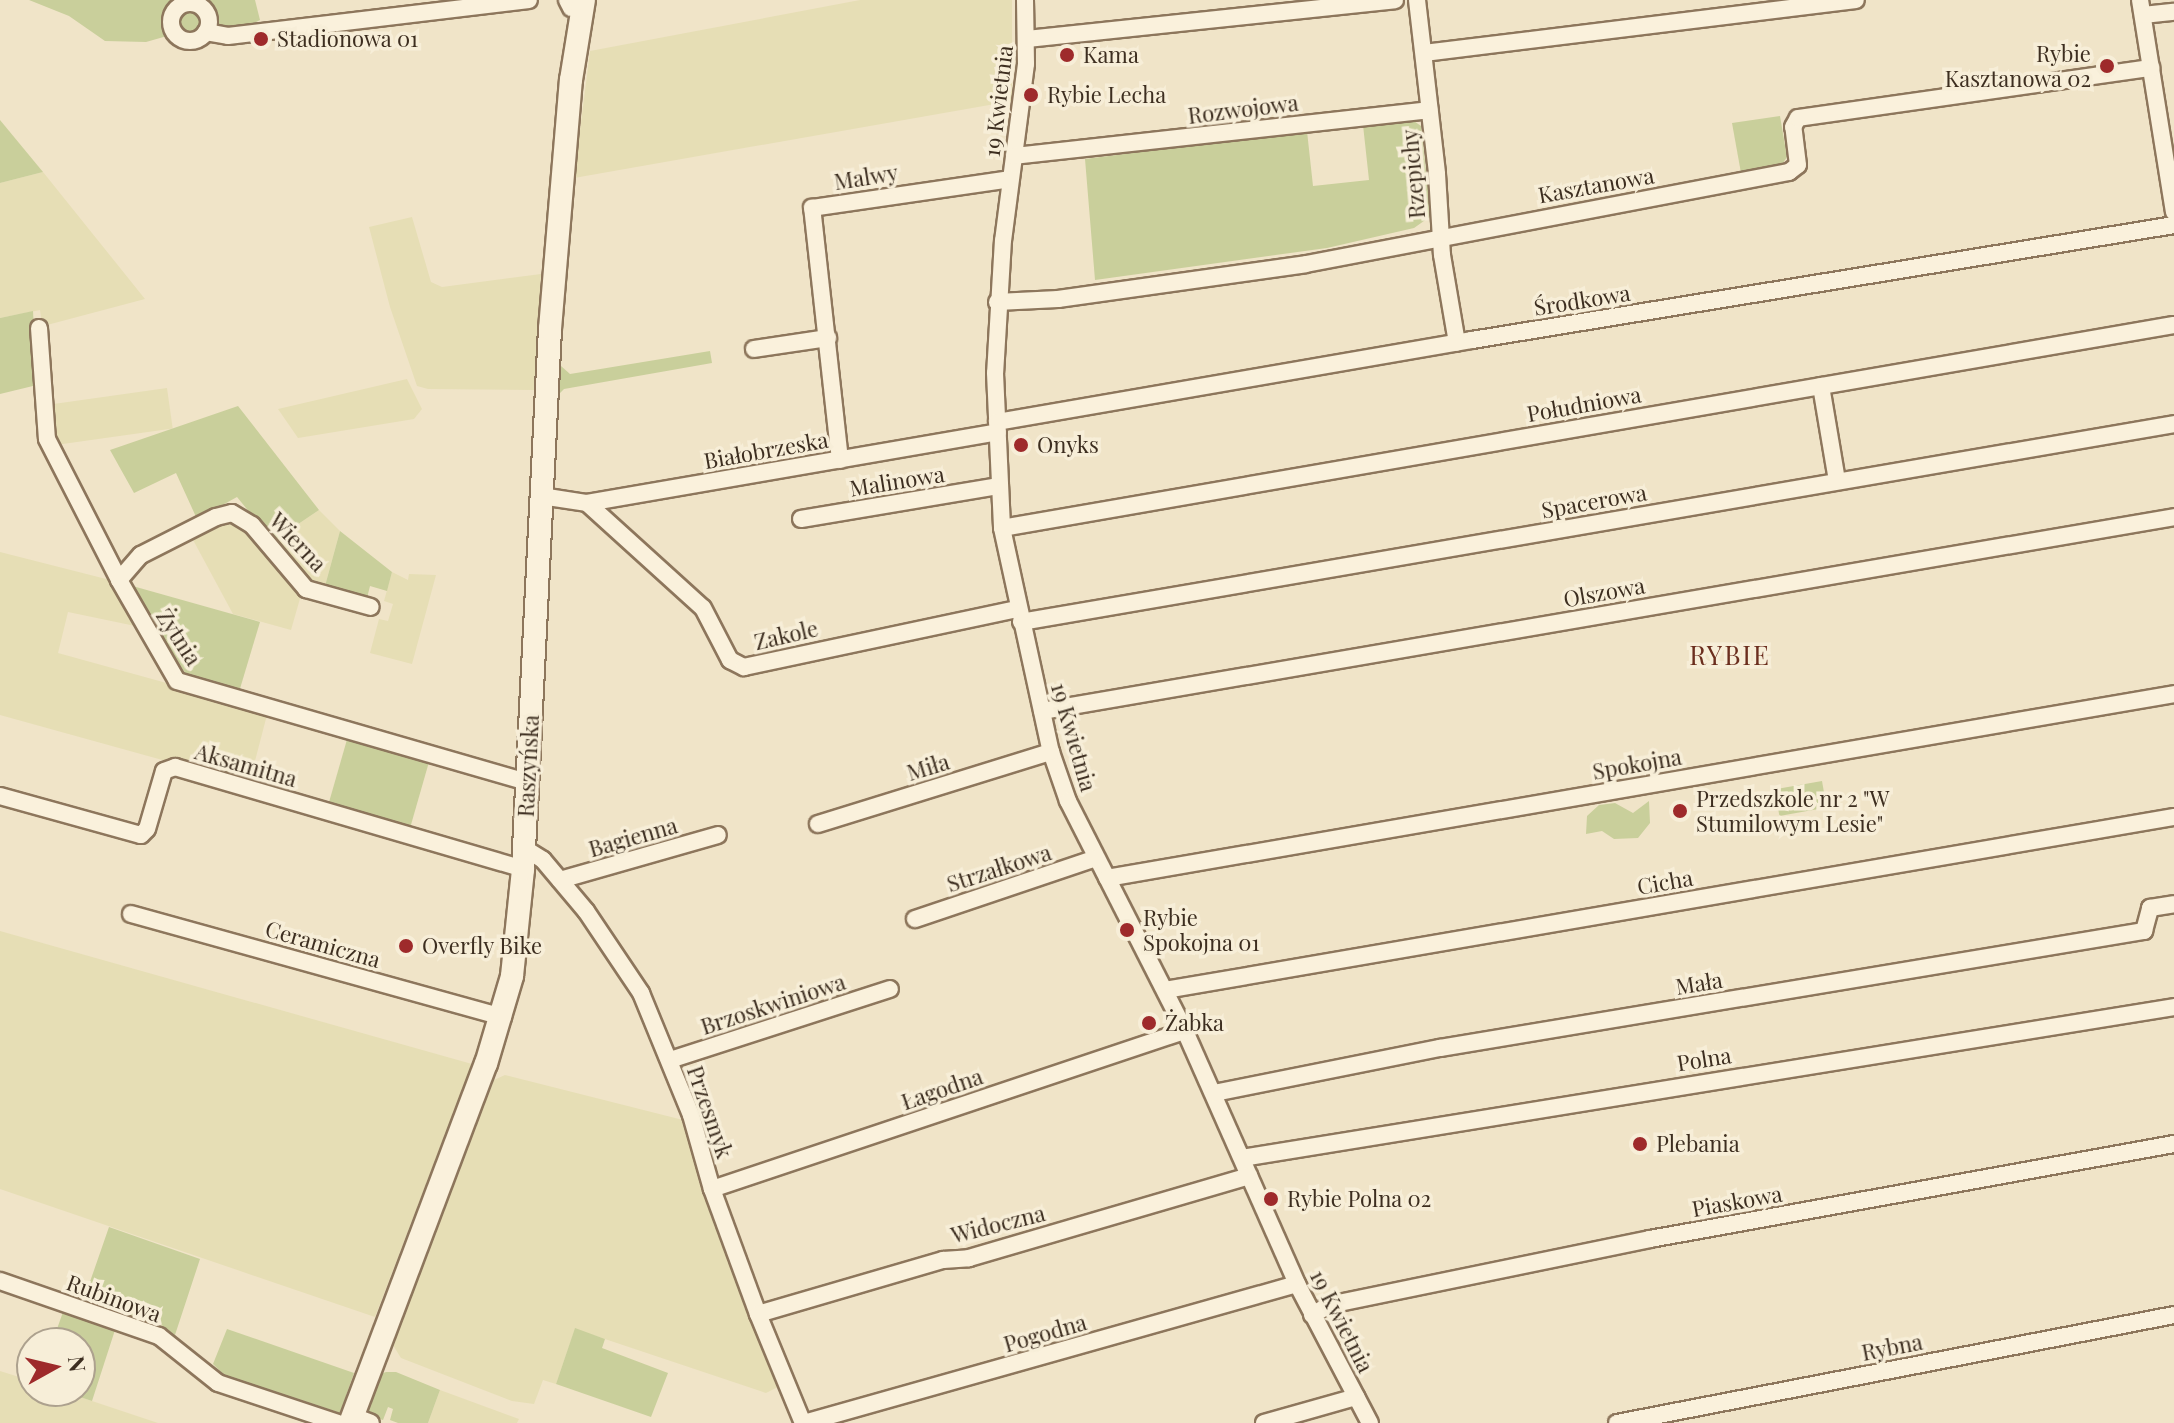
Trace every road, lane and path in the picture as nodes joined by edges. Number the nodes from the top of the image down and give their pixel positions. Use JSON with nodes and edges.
{"nodes":[{"id":1,"x":506,"y":0,"type":"edge"},
{"id":2,"x":529,"y":0,"type":"edge"},
{"id":3,"x":1025,"y":0,"type":"edge"},
{"id":4,"x":1395,"y":0,"type":"edge"},
{"id":5,"x":1417,"y":0,"type":"edge"},
{"id":6,"x":1856,"y":0,"type":"edge"},
{"id":7,"x":573,"y":2,"type":"edge"},
{"id":8,"x":2141,"y":8,"type":"edge"},
{"id":9,"x":2174,"y":12,"type":"edge"},
{"id":10,"x":206,"y":32,"type":"dead end"},
{"id":11,"x":1027,"y":39,"type":"junction"},
{"id":12,"x":1424,"y":53,"type":"junction"},
{"id":13,"x":2151,"y":68,"type":"junction"},
{"id":14,"x":1429,"y":110,"type":"junction"},
{"id":15,"x":1014,"y":156,"type":"junction"},
{"id":16,"x":1010,"y":179,"type":"junction"},
{"id":17,"x":2174,"y":212,"type":"edge"},
{"id":18,"x":2174,"y":225,"type":"edge"},
{"id":19,"x":1440,"y":236,"type":"junction"},
{"id":20,"x":997,"y":302,"type":"junction"},
{"id":21,"x":2174,"y":325,"type":"edge"},
{"id":22,"x":39,"y":328,"type":"dead end"},
{"id":23,"x":828,"y":338,"type":"junction"},
{"id":24,"x":1457,"y":343,"type":"junction"},
{"id":25,"x":754,"y":349,"type":"dead end"},
{"id":26,"x":1821,"y":386,"type":"junction"},
{"id":27,"x":2174,"y":424,"type":"edge"},
{"id":28,"x":998,"y":427,"type":"junction"},
{"id":29,"x":840,"y":460,"type":"junction"},
{"id":30,"x":1837,"y":481,"type":"junction"},
{"id":31,"x":999,"y":486,"type":"junction"},
{"id":32,"x":541,"y":496,"type":"junction"},
{"id":33,"x":587,"y":503,"type":"junction"},
{"id":34,"x":2174,"y":517,"type":"edge"},
{"id":35,"x":801,"y":519,"type":"dead end"},
{"id":36,"x":1002,"y":528,"type":"junction"},
{"id":37,"x":119,"y":580,"type":"junction"},
{"id":38,"x":371,"y":607,"type":"dead end"},
{"id":39,"x":1020,"y":616,"type":"junction"},
{"id":40,"x":2174,"y":694,"type":"edge"},
{"id":41,"x":1042,"y":711,"type":"junction"},
{"id":42,"x":1051,"y":752,"type":"junction"},
{"id":43,"x":526,"y":782,"type":"junction"},
{"id":44,"x":0,"y":796,"type":"edge"},
{"id":45,"x":2174,"y":817,"type":"edge"},
{"id":46,"x":818,"y":824,"type":"dead end"},
{"id":47,"x":718,"y":835,"type":"dead end"},
{"id":48,"x":524,"y":858,"type":"junction"},
{"id":49,"x":1096,"y":858,"type":"junction"},
{"id":50,"x":1107,"y":878,"type":"junction"},
{"id":51,"x":560,"y":880,"type":"junction"},
{"id":52,"x":2174,"y":904,"type":"edge"},
{"id":53,"x":131,"y":914,"type":"dead end"},
{"id":54,"x":915,"y":919,"type":"dead end"},
{"id":55,"x":890,"y":989,"type":"dead end"},
{"id":56,"x":1165,"y":990,"type":"junction"},
{"id":57,"x":2174,"y":1007,"type":"edge"},
{"id":58,"x":503,"y":1017,"type":"junction"},
{"id":59,"x":1185,"y":1031,"type":"junction"},
{"id":60,"x":670,"y":1060,"type":"junction"},
{"id":61,"x":1214,"y":1093,"type":"junction"},
{"id":62,"x":2174,"y":1144,"type":"edge"},
{"id":63,"x":1242,"y":1158,"type":"junction"},
{"id":64,"x":1249,"y":1176,"type":"junction"},
{"id":65,"x":712,"y":1189,"type":"junction"},
{"id":66,"x":0,"y":1281,"type":"edge"},
{"id":67,"x":1297,"y":1284,"type":"junction"},
{"id":68,"x":758,"y":1314,"type":"junction"},
{"id":69,"x":1312,"y":1315,"type":"junction"},
{"id":70,"x":2174,"y":1315,"type":"edge"},
{"id":71,"x":1356,"y":1397,"type":"junction"},
{"id":72,"x":353,"y":1421,"type":"edge"},
{"id":73,"x":804,"y":1423,"type":"edge"},
{"id":74,"x":1264,"y":1423,"type":"edge"},
{"id":75,"x":1370,"y":1423,"type":"edge"},
{"id":76,"x":1617,"y":1423,"type":"edge"}],
"edges":[{"from":1,"to":2,"type":"street"},
{"from":1,"to":10,"type":"street"},
{"from":3,"to":11,"type":"street","name":"19 Kwietnia"},
{"from":4,"to":11,"type":"street"},
{"from":5,"to":12,"type":"street","name":"Rzepichy"},
{"from":6,"to":12,"type":"street"},
{"from":7,"to":32,"type":"street","name":"Raszyńska"},
{"from":8,"to":9,"type":"street"},
{"from":8,"to":13,"type":"street"},
{"from":11,"to":15,"type":"street","name":"19 Kwietnia"},
{"from":12,"to":14,"type":"street","name":"Rzepichy"},
{"from":13,"to":17,"type":"street"},
{"from":13,"to":19,"type":"street","name":"Kasztanowa"},
{"from":14,"to":15,"type":"street","name":"Rozwojowa"},
{"from":14,"to":19,"type":"street","name":"Rzepichy"},
{"from":15,"to":16,"type":"street","name":"19 Kwietnia"},
{"from":16,"to":20,"type":"street","name":"19 Kwietnia"},
{"from":16,"to":23,"type":"street","name":"Malwy"},
{"from":18,"to":24,"type":"street","name":"Środkowa"},
{"from":19,"to":20,"type":"street","name":"Kasztanowa"},
{"from":19,"to":24,"type":"street","name":"Rzepichy"},
{"from":20,"to":28,"type":"street","name":"19 Kwietnia"},
{"from":21,"to":26,"type":"street","name":"Południowa"},
{"from":22,"to":37,"type":"street","name":"Żytnia"},
{"from":23,"to":25,"type":"street"},
{"from":23,"to":29,"type":"street","name":"Malwy"},
{"from":24,"to":28,"type":"street","name":"Środkowa"},
{"from":26,"to":30,"type":"street"},
{"from":26,"to":36,"type":"street","name":"Południowa"},
{"from":27,"to":30,"type":"street","name":"Spacerowa"},
{"from":28,"to":29,"type":"street","name":"Białobrzeska"},
{"from":28,"to":31,"type":"street","name":"19 Kwietnia"},
{"from":29,"to":33,"type":"street","name":"Białobrzeska"},
{"from":30,"to":39,"type":"street","name":"Spacerowa"},
{"from":31,"to":35,"type":"street","name":"Malinowa"},
{"from":31,"to":36,"type":"street","name":"19 Kwietnia"},
{"from":32,"to":33,"type":"street","name":"Białobrzeska"},
{"from":32,"to":43,"type":"street","name":"Raszyńska"},
{"from":33,"to":39,"type":"street","name":"Zakole"},
{"from":34,"to":41,"type":"street","name":"Olszowa"},
{"from":36,"to":39,"type":"street","name":"19 Kwietnia"},
{"from":37,"to":38,"type":"street","name":"Wierna"},
{"from":37,"to":43,"type":"street","name":"Żytnia"},
{"from":39,"to":41,"type":"street","name":"19 Kwietnia"},
{"from":40,"to":50,"type":"street","name":"Spokojna"},
{"from":41,"to":42,"type":"street","name":"19 Kwietnia"},
{"from":42,"to":46,"type":"street","name":"Miła"},
{"from":42,"to":49,"type":"street","name":"19 Kwietnia"},
{"from":43,"to":48,"type":"street","name":"Raszyńska"},
{"from":44,"to":48,"type":"street","name":"Aksamitna"},
{"from":45,"to":56,"type":"street","name":"Cicha"},
{"from":47,"to":51,"type":"street","name":"Bagienna"},
{"from":48,"to":51,"type":"street","name":"Przesmyk"},
{"from":48,"to":58,"type":"street","name":"Raszyńska"},
{"from":49,"to":50,"type":"street","name":"19 Kwietnia"},
{"from":49,"to":54,"type":"street","name":"Strzałkowa"},
{"from":50,"to":56,"type":"street","name":"19 Kwietnia"},
{"from":51,"to":60,"type":"street","name":"Przesmyk"},
{"from":52,"to":61,"type":"street","name":"Mała"},
{"from":53,"to":58,"type":"street","name":"Ceramiczna"},
{"from":55,"to":60,"type":"street","name":"Brzoskwiniowa"},
{"from":56,"to":59,"type":"street","name":"19 Kwietnia"},
{"from":57,"to":63,"type":"street","name":"Polna"},
{"from":58,"to":72,"type":"street","name":"Raszyńska"},
{"from":59,"to":61,"type":"street","name":"19 Kwietnia"},
{"from":59,"to":65,"type":"street","name":"Łagodna"},
{"from":60,"to":65,"type":"street","name":"Przesmyk"},
{"from":61,"to":63,"type":"street","name":"19 Kwietnia"},
{"from":62,"to":69,"type":"street","name":"Piaskowa"},
{"from":63,"to":64,"type":"street","name":"19 Kwietnia"},
{"from":64,"to":67,"type":"street","name":"19 Kwietnia"},
{"from":64,"to":68,"type":"street","name":"Widoczna"},
{"from":65,"to":68,"type":"street","name":"Przesmyk"},
{"from":66,"to":72,"type":"street","name":"Rubinowa"},
{"from":67,"to":69,"type":"street","name":"19 Kwietnia"},
{"from":67,"to":73,"type":"street","name":"Pogodna"},
{"from":68,"to":73,"type":"street","name":"Przesmyk"},
{"from":69,"to":71,"type":"street","name":"19 Kwietnia"},
{"from":70,"to":76,"type":"street","name":"Rybna"},
{"from":71,"to":74,"type":"street"},
{"from":71,"to":75,"type":"street","name":"19 Kwietnia"}]}
